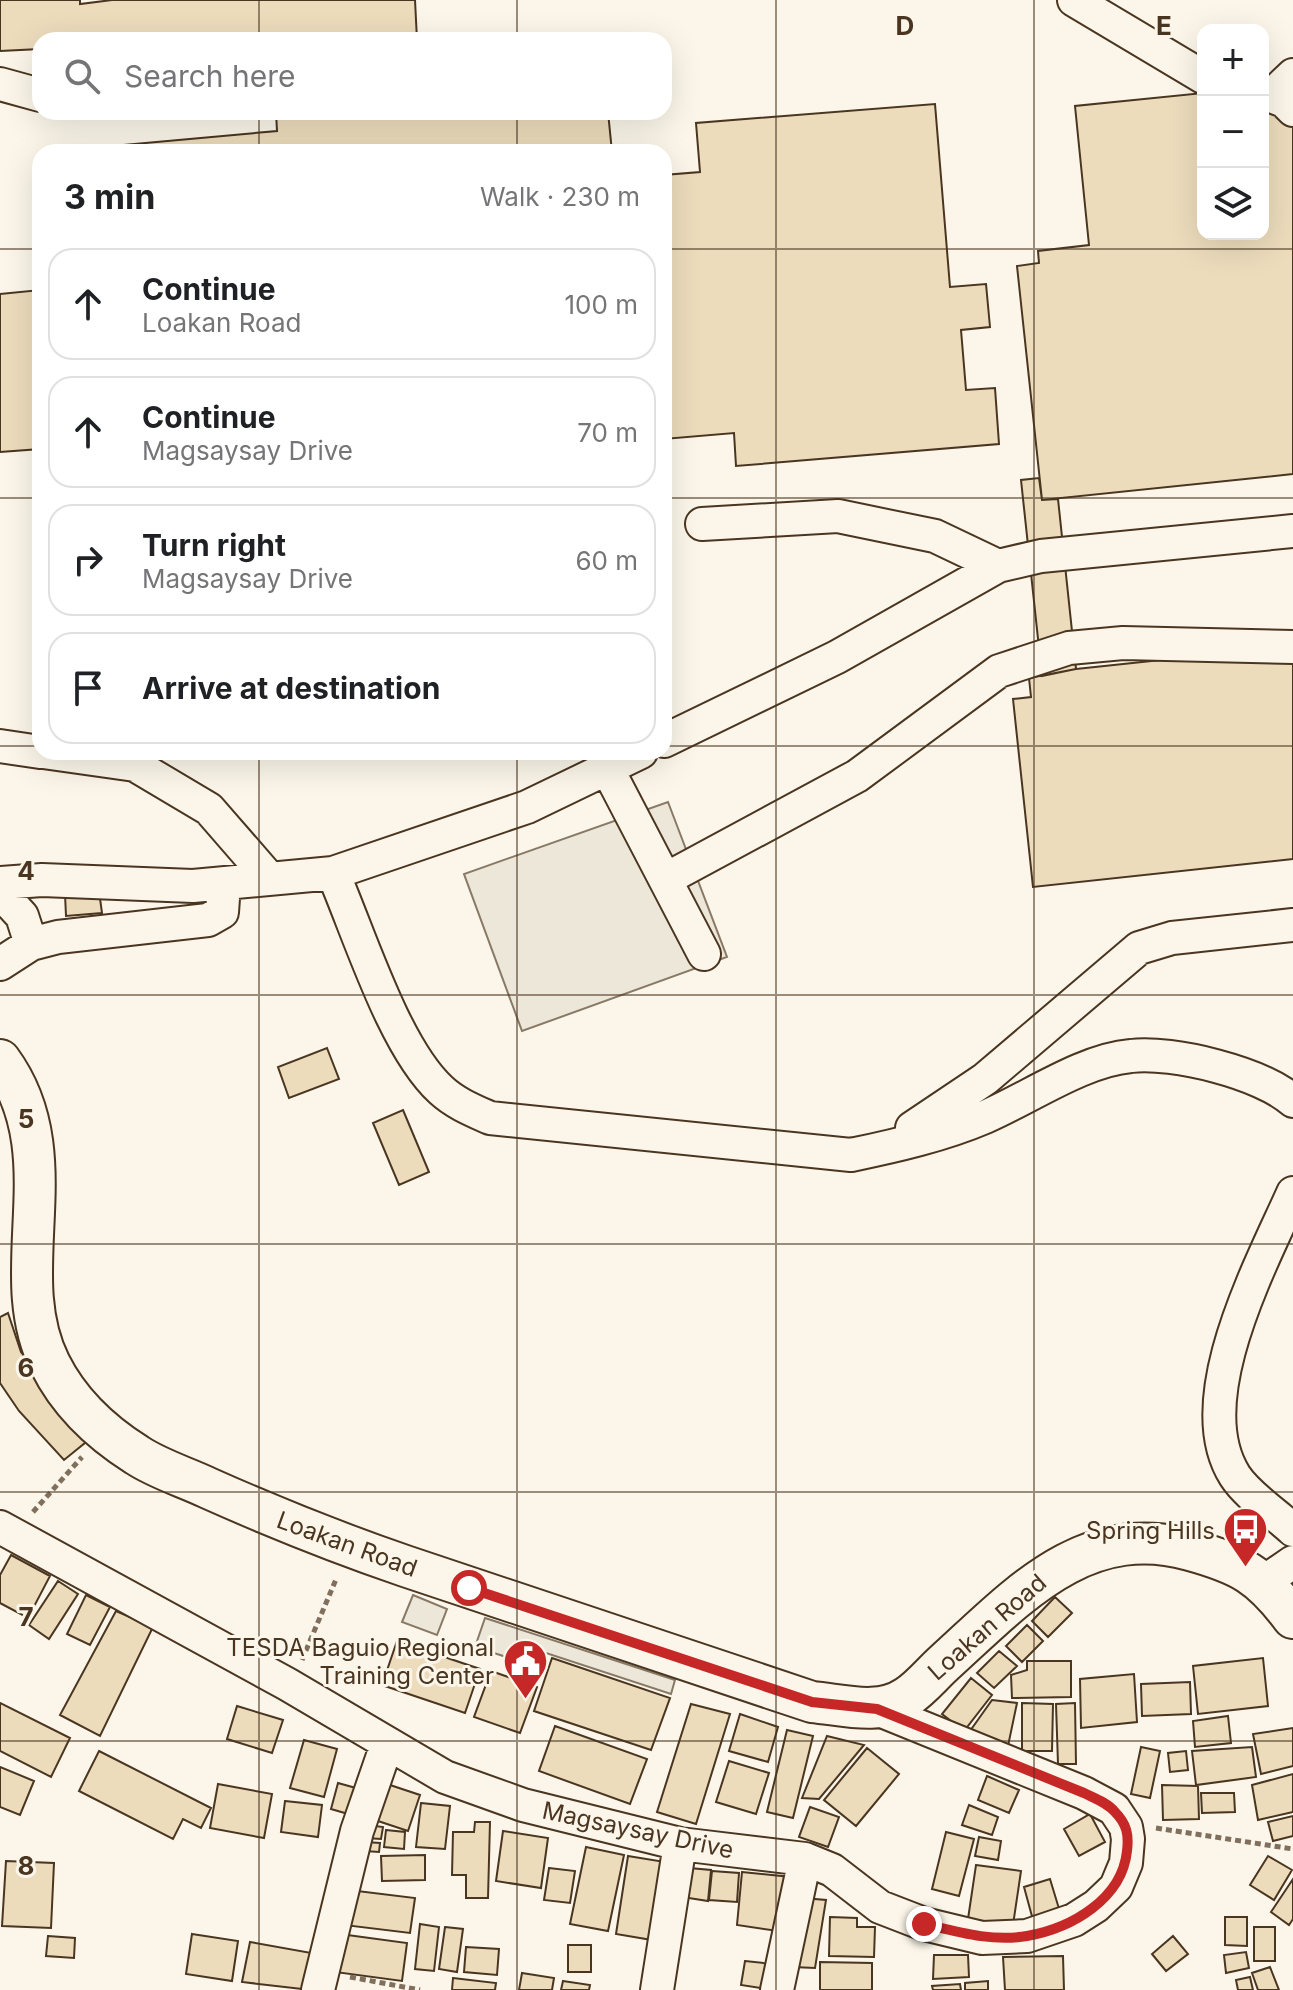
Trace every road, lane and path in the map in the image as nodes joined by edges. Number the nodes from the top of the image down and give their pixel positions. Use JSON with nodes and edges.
{"nodes":[{"id":1,"x":1074,"y":0,"type":"edge"},
{"id":2,"x":1197,"y":73,"type":"edge"},
{"id":3,"x":0,"y":84,"type":"edge"},
{"id":4,"x":32,"y":93,"type":"edge"},
{"id":5,"x":702,"y":524,"type":"dead end"},
{"id":6,"x":1293,"y":531,"type":"edge"},
{"id":7,"x":998,"y":566,"type":"junction"},
{"id":8,"x":1293,"y":647,"type":"edge"},
{"id":9,"x":672,"y":737,"type":"edge"},
{"id":10,"x":0,"y":746,"type":"edge"},
{"id":11,"x":32,"y":751,"type":"edge"},
{"id":12,"x":99,"y":760,"type":"edge"},
{"id":13,"x":624,"y":760,"type":"edge"},
{"id":14,"x":607,"y":768,"type":"junction"},
{"id":15,"x":333,"y":873,"type":"junction"},
{"id":16,"x":269,"y":878,"type":"junction"},
{"id":17,"x":666,"y":879,"type":"junction"},
{"id":18,"x":0,"y":883,"type":"edge"},
{"id":19,"x":224,"y":884,"type":"junction"},
{"id":20,"x":0,"y":892,"type":"edge"},
{"id":21,"x":1293,"y":925,"type":"edge"},
{"id":22,"x":31,"y":944,"type":"junction"},
{"id":23,"x":704,"y":954,"type":"dead end"},
{"id":24,"x":0,"y":964,"type":"edge"},
{"id":25,"x":0,"y":1060,"type":"edge"},
{"id":26,"x":1293,"y":1101,"type":"edge"},
{"id":27,"x":851,"y":1155,"type":"junction"},
{"id":28,"x":1293,"y":1193,"type":"edge"},
{"id":29,"x":104,"y":1432,"type":"junction"},
{"id":30,"x":1293,"y":1530,"type":"edge"},
{"id":31,"x":4,"y":1540,"type":"edge"},
{"id":32,"x":339,"y":1572,"type":"dead end"},
{"id":33,"x":1279,"y":1572,"type":"edge"},
{"id":34,"x":1293,"y":1618,"type":"edge"},
{"id":35,"x":297,"y":1671,"type":"dead end"},
{"id":36,"x":877,"y":1709,"type":"junction"},
{"id":37,"x":387,"y":1744,"type":"junction"},
{"id":38,"x":1152,"y":1828,"type":"dead end"},
{"id":39,"x":680,"y":1844,"type":"junction"},
{"id":40,"x":1293,"y":1849,"type":"edge"},
{"id":41,"x":805,"y":1859,"type":"junction"},
{"id":42,"x":320,"y":1981,"type":"edge"},
{"id":43,"x":420,"y":1990,"type":"edge"},
{"id":44,"x":657,"y":1990,"type":"edge"},
{"id":45,"x":777,"y":1990,"type":"edge"}],
"edges":[{"from":1,"to":2,"type":"street"},
{"from":3,"to":4,"type":"street"},
{"from":5,"to":7,"type":"street"},
{"from":6,"to":7,"type":"street"},
{"from":7,"to":9,"type":"street"},
{"from":8,"to":17,"type":"street"},
{"from":10,"to":11,"type":"street"},
{"from":12,"to":16,"type":"street"},
{"from":13,"to":14,"type":"street"},
{"from":14,"to":15,"type":"street"},
{"from":14,"to":17,"type":"street"},
{"from":15,"to":16,"type":"street"},
{"from":15,"to":27,"type":"street"},
{"from":16,"to":19,"type":"street"},
{"from":17,"to":23,"type":"street"},
{"from":18,"to":19,"type":"street"},
{"from":19,"to":22,"type":"street"},
{"from":20,"to":22,"type":"street"},
{"from":21,"to":27,"type":"street"},
{"from":22,"to":24,"type":"street"},
{"from":25,"to":29,"type":"main road","name":"Loakan Road"},
{"from":26,"to":27,"type":"street"},
{"from":28,"to":30,"type":"street"},
{"from":29,"to":31,"type":"path"},
{"from":29,"to":36,"type":"main road","name":"Loakan Road"},
{"from":31,"to":37,"type":"street","name":"Magsaysay Drive"},
{"from":32,"to":35,"type":"path"},
{"from":33,"to":34,"type":"main road","name":"Loakan Road"},
{"from":33,"to":36,"type":"main road","name":"Loakan Road"},
{"from":36,"to":41,"type":"street","name":"Magsaysay Drive"},
{"from":37,"to":39,"type":"street","name":"Magsaysay Drive"},
{"from":37,"to":42,"type":"street"},
{"from":38,"to":40,"type":"path"},
{"from":39,"to":41,"type":"street","name":"Magsaysay Drive"},
{"from":39,"to":44,"type":"street"},
{"from":41,"to":45,"type":"street"},
{"from":42,"to":43,"type":"path"}]}
